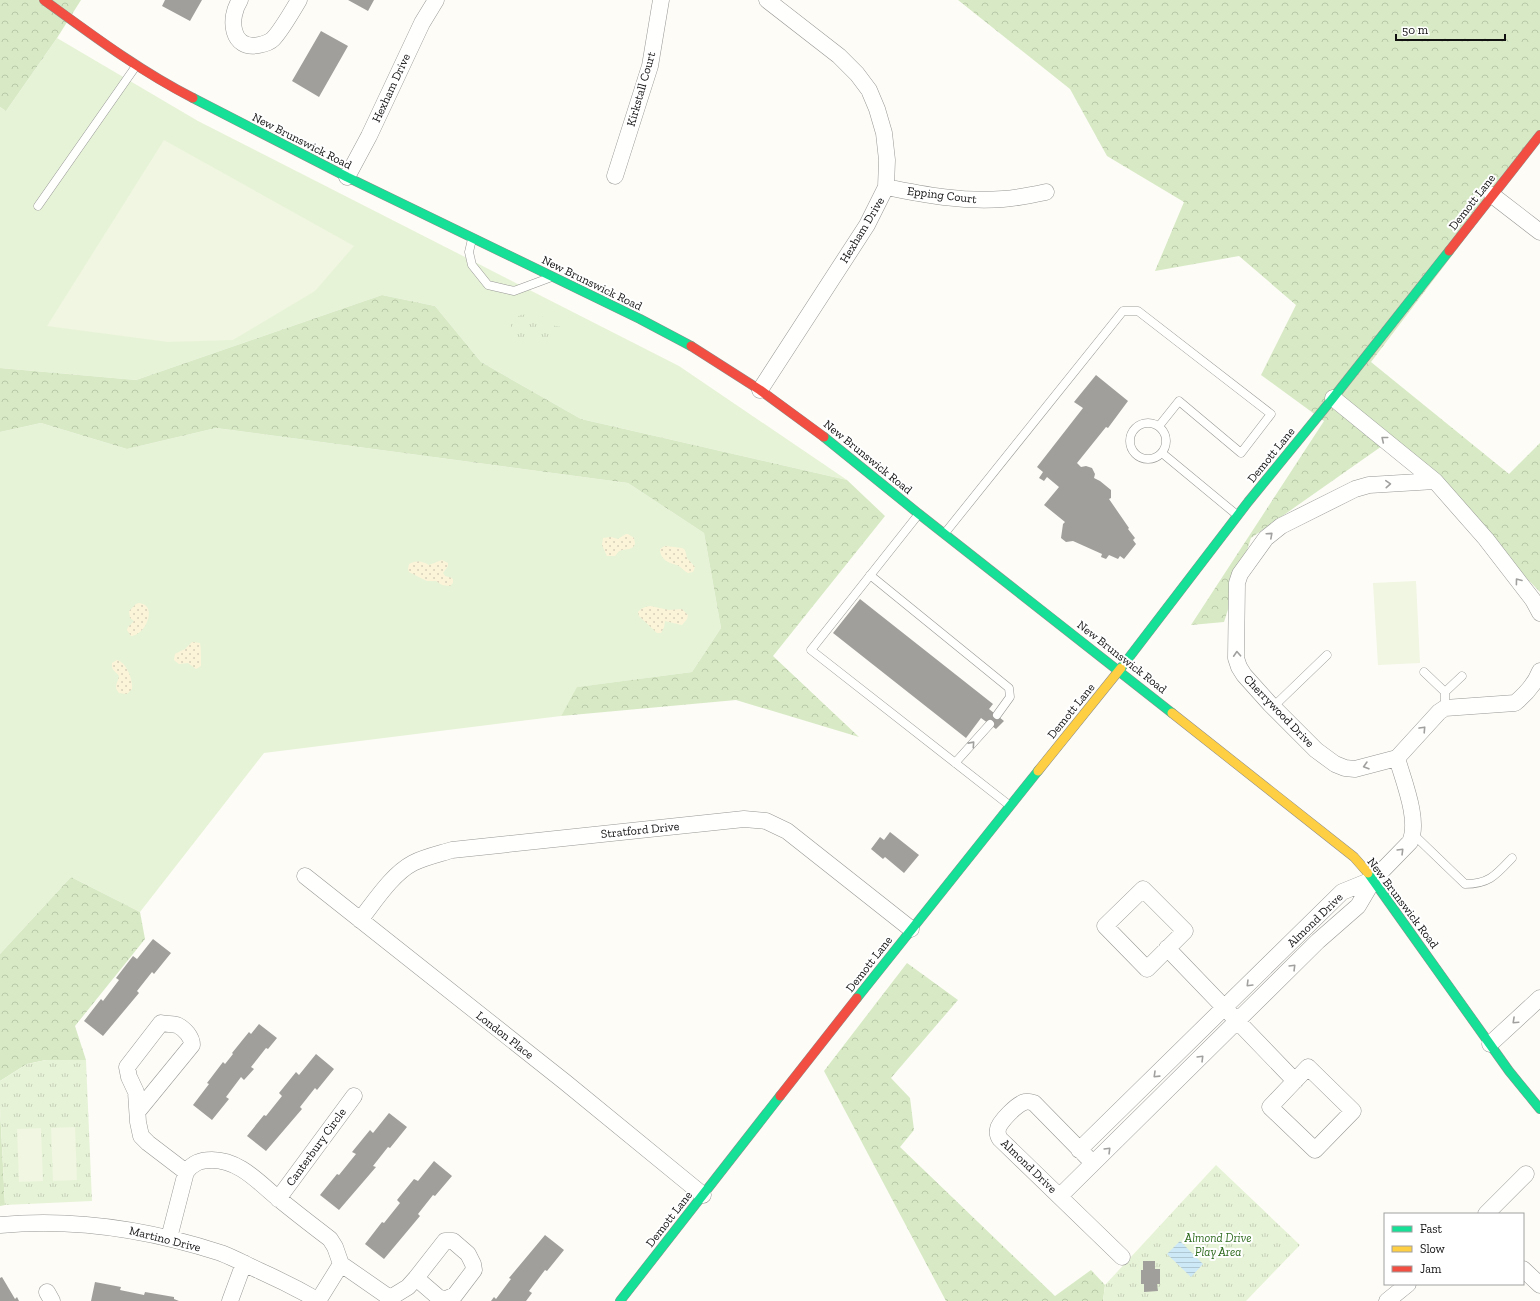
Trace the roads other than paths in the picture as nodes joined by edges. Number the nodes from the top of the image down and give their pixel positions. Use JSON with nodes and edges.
{"nodes":[{"id":1,"x":44,"y":0,"type":"edge"},
{"id":2,"x":240,"y":0,"type":"edge"},
{"id":3,"x":299,"y":0,"type":"edge"},
{"id":4,"x":436,"y":0,"type":"edge"},
{"id":5,"x":661,"y":0,"type":"edge"},
{"id":6,"x":767,"y":0,"type":"edge"},
{"id":7,"x":137,"y":65,"type":"junction"},
{"id":8,"x":1540,"y":134,"type":"edge"},
{"id":9,"x":615,"y":176,"type":"dead end"},
{"id":10,"x":347,"y":177,"type":"junction"},
{"id":11,"x":886,"y":187,"type":"junction"},
{"id":12,"x":1046,"y":192,"type":"dead end"},
{"id":13,"x":1492,"y":195,"type":"junction"},
{"id":14,"x":38,"y":206,"type":"dead end"},
{"id":15,"x":1540,"y":232,"type":"edge"},
{"id":16,"x":472,"y":238,"type":"junction"},
{"id":17,"x":552,"y":277,"type":"junction"},
{"id":18,"x":760,"y":390,"type":"junction"},
{"id":19,"x":1333,"y":398,"type":"junction"},
{"id":20,"x":1159,"y":426,"type":"junction"},
{"id":21,"x":1162,"y":453,"type":"junction"},
{"id":22,"x":1436,"y":481,"type":"junction"},
{"id":23,"x":918,"y":514,"type":"junction"},
{"id":24,"x":1238,"y":516,"type":"junction"},
{"id":25,"x":944,"y":533,"type":"junction"},
{"id":26,"x":870,"y":575,"type":"junction"},
{"id":27,"x":1540,"y":614,"type":"edge"},
{"id":28,"x":1328,"y":654,"type":"dead end"},
{"id":29,"x":1119,"y":670,"type":"junction"},
{"id":30,"x":1540,"y":671,"type":"edge"},
{"id":31,"x":1424,"y":672,"type":"dead end"},
{"id":32,"x":1462,"y":676,"type":"dead end"},
{"id":33,"x":1444,"y":692,"type":"junction"},
{"id":34,"x":1273,"y":707,"type":"junction"},
{"id":35,"x":1445,"y":708,"type":"junction"},
{"id":36,"x":997,"y":715,"type":"dead end"},
{"id":37,"x":990,"y":724,"type":"dead end"},
{"id":38,"x":1396,"y":758,"type":"junction"},
{"id":39,"x":955,"y":763,"type":"junction"},
{"id":40,"x":1010,"y":806,"type":"junction"},
{"id":41,"x":1413,"y":834,"type":"junction"},
{"id":42,"x":1512,"y":858,"type":"dead end"},
{"id":43,"x":305,"y":876,"type":"dead end"},
{"id":44,"x":1374,"y":879,"type":"junction"},
{"id":45,"x":360,"y":920,"type":"junction"},
{"id":46,"x":912,"y":929,"type":"junction"},
{"id":47,"x":1167,"y":948,"type":"junction"},
{"id":48,"x":1540,"y":998,"type":"edge"},
{"id":49,"x":1224,"y":1009,"type":"junction"},
{"id":50,"x":1237,"y":1022,"type":"junction"},
{"id":51,"x":1490,"y":1044,"type":"junction"},
{"id":52,"x":1295,"y":1081,"type":"junction"},
{"id":53,"x":354,"y":1096,"type":"dead end"},
{"id":54,"x":1540,"y":1109,"type":"edge"},
{"id":55,"x":138,"y":1111,"type":"junction"},
{"id":56,"x":1079,"y":1150,"type":"junction"},
{"id":57,"x":1094,"y":1164,"type":"junction"},
{"id":58,"x":186,"y":1172,"type":"junction"},
{"id":59,"x":1526,"y":1174,"type":"dead end"},
{"id":60,"x":703,"y":1196,"type":"junction"},
{"id":61,"x":1060,"y":1196,"type":"junction"},
{"id":62,"x":278,"y":1199,"type":"junction"},
{"id":63,"x":1487,"y":1213,"type":"edge"},
{"id":64,"x":0,"y":1225,"type":"edge"},
{"id":65,"x":169,"y":1238,"type":"junction"},
{"id":66,"x":1122,"y":1257,"type":"dead end"},
{"id":67,"x":244,"y":1263,"type":"junction"},
{"id":68,"x":341,"y":1264,"type":"junction"},
{"id":69,"x":1524,"y":1270,"type":"edge"},
{"id":70,"x":416,"y":1278,"type":"dead end"},
{"id":71,"x":1407,"y":1285,"type":"edge"},
{"id":72,"x":1540,"y":1285,"type":"edge"},
{"id":73,"x":230,"y":1301,"type":"edge"},
{"id":74,"x":319,"y":1301,"type":"edge"},
{"id":75,"x":620,"y":1301,"type":"edge"},
{"id":76,"x":1387,"y":1301,"type":"edge"}],
"edges":[{"from":1,"to":7,"type":"street","name":"New Brunswick Road"},
{"from":2,"to":3,"type":"street"},
{"from":4,"to":10,"type":"street","name":"Hexham Drive"},
{"from":5,"to":9,"type":"street","name":"Kirkstall Court"},
{"from":6,"to":11,"type":"street","name":"Hexham Drive"},
{"from":7,"to":10,"type":"street","name":"New Brunswick Road"},
{"from":7,"to":14,"type":"lane"},
{"from":8,"to":13,"type":"street","name":"Demott Lane"},
{"from":10,"to":16,"type":"street","name":"New Brunswick Road"},
{"from":11,"to":12,"type":"street","name":"Epping Court"},
{"from":11,"to":18,"type":"street","name":"Hexham Drive"},
{"from":13,"to":15,"type":"street"},
{"from":13,"to":19,"type":"street","name":"Demott Lane"},
{"from":16,"to":17,"type":"street","name":"New Brunswick Road"},
{"from":16,"to":17,"type":"lane"},
{"from":17,"to":18,"type":"street","name":"New Brunswick Road"},
{"from":18,"to":23,"type":"street","name":"New Brunswick Road"},
{"from":22,"to":19,"type":"street","one_way":true},
{"from":19,"to":24,"type":"street","name":"Demott Lane"},
{"from":20,"to":21,"type":"lane"},
{"from":20,"to":21,"type":"lane"},
{"from":20,"to":25,"type":"lane"},
{"from":21,"to":24,"type":"lane"},
{"from":27,"to":22,"type":"street","one_way":true},
{"from":34,"to":22,"type":"street","name":"Cherrywood Drive","one_way":true},
{"from":23,"to":25,"type":"street","name":"New Brunswick Road"},
{"from":23,"to":26,"type":"lane"},
{"from":24,"to":29,"type":"street","name":"Demott Lane"},
{"from":25,"to":29,"type":"street","name":"New Brunswick Road"},
{"from":26,"to":36,"type":"lane"},
{"from":26,"to":39,"type":"lane"},
{"from":28,"to":34,"type":"lane"},
{"from":29,"to":40,"type":"street","name":"Demott Lane"},
{"from":29,"to":44,"type":"street","name":"New Brunswick Road"},
{"from":30,"to":35,"type":"street"},
{"from":31,"to":33,"type":"lane"},
{"from":32,"to":33,"type":"lane"},
{"from":33,"to":35,"type":"lane"},
{"from":38,"to":34,"type":"street","name":"Cherrywood Drive","one_way":true},
{"from":38,"to":35,"type":"street","one_way":true},
{"from":39,"to":37,"type":"lane","one_way":true},
{"from":38,"to":41,"type":"street"},
{"from":39,"to":40,"type":"lane"},
{"from":40,"to":46,"type":"street","name":"Demott Lane"},
{"from":41,"to":42,"type":"lane"},
{"from":44,"to":41,"type":"street","one_way":true},
{"from":43,"to":45,"type":"street","name":"London Place"},
{"from":44,"to":49,"type":"street","name":"Almond Drive","one_way":true},
{"from":50,"to":44,"type":"street","name":"Almond Drive","one_way":true},
{"from":44,"to":51,"type":"street","name":"New Brunswick Road"},
{"from":45,"to":46,"type":"street","name":"Stratford Drive"},
{"from":45,"to":60,"type":"street","name":"London Place"},
{"from":46,"to":60,"type":"street","name":"Demott Lane"},
{"from":47,"to":47,"type":"street"},
{"from":47,"to":49,"type":"street"},
{"from":48,"to":51,"type":"street","one_way":true},
{"from":49,"to":50,"type":"street"},
{"from":49,"to":56,"type":"street","name":"Almond Drive","one_way":true},
{"from":50,"to":52,"type":"street"},
{"from":57,"to":50,"type":"street","name":"Almond Drive","one_way":true},
{"from":51,"to":54,"type":"street","name":"New Brunswick Road"},
{"from":52,"to":52,"type":"street"},
{"from":53,"to":62,"type":"street","name":"Canterbury Circle"},
{"from":55,"to":55,"type":"street"},
{"from":55,"to":58,"type":"street"},
{"from":56,"to":57,"type":"street","name":"Almond Drive"},
{"from":56,"to":61,"type":"street","name":"Almond Drive"},
{"from":57,"to":61,"type":"street","name":"Almond Drive"},
{"from":58,"to":62,"type":"street","name":"Canterbury Circle"},
{"from":58,"to":65,"type":"street"},
{"from":59,"to":63,"type":"street"},
{"from":60,"to":75,"type":"street","name":"Demott Lane"},
{"from":61,"to":66,"type":"street","name":"Almond Drive"},
{"from":62,"to":68,"type":"street","name":"Canterbury Circle"},
{"from":64,"to":65,"type":"street","name":"Martino Drive"},
{"from":65,"to":67,"type":"street","name":"Martino Drive"},
{"from":67,"to":73,"type":"street"},
{"from":67,"to":74,"type":"street","name":"Martino Drive"},
{"from":68,"to":70,"type":"street"},
{"from":68,"to":74,"type":"street"},
{"from":69,"to":72,"type":"street"},
{"from":71,"to":76,"type":"street"}]}
